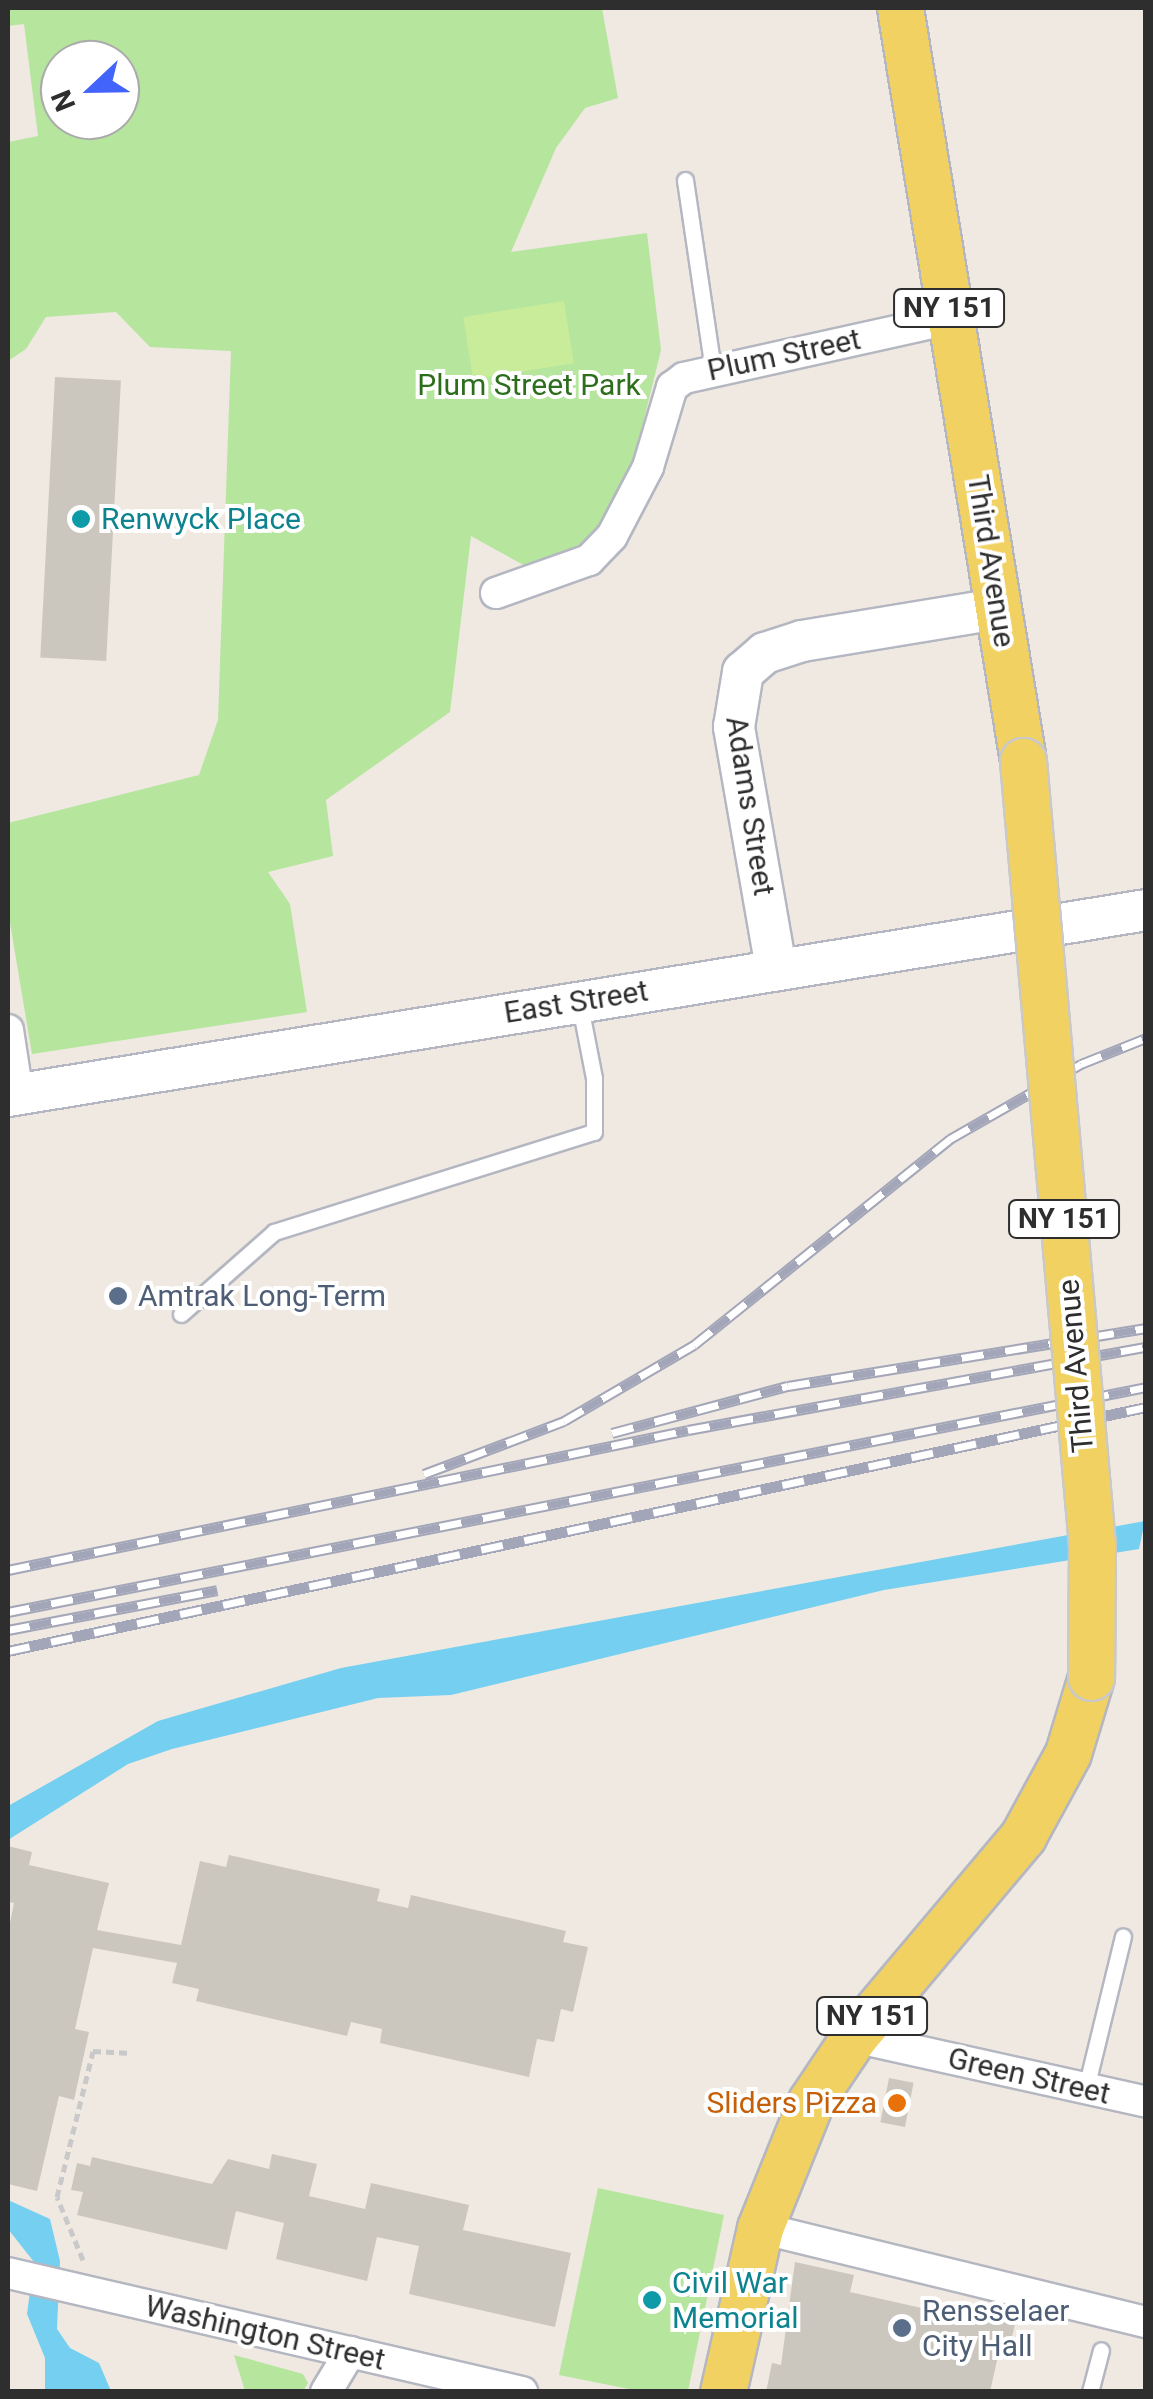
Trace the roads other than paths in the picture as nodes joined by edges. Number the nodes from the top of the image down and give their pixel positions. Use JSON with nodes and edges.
{"nodes":[{"id":1,"x":900,"y":8,"type":"edge"},
{"id":2,"x":685,"y":180,"type":"dead end"},
{"id":3,"x":951,"y":320,"type":"junction"},
{"id":4,"x":712,"y":368,"type":"junction"},
{"id":5,"x":496,"y":593,"type":"dead end"},
{"id":6,"x":998,"y":608,"type":"junction"},
{"id":7,"x":1146,"y":910,"type":"edge"},
{"id":8,"x":776,"y":968,"type":"junction"},
{"id":9,"x":579,"y":1002,"type":"junction"},
{"id":10,"x":8,"y":1030,"type":"edge"},
{"id":11,"x":13,"y":1096,"type":"edge"},
{"id":12,"x":182,"y":1314,"type":"dead end"},
{"id":13,"x":1123,"y":1936,"type":"dead end"},
{"id":14,"x":854,"y":2037,"type":"junction"},
{"id":15,"x":1086,"y":2088,"type":"junction"},
{"id":16,"x":1146,"y":2102,"type":"edge"},
{"id":17,"x":760,"y":2228,"type":"junction"},
{"id":18,"x":19,"y":2276,"type":"edge"},
{"id":19,"x":1146,"y":2322,"type":"edge"},
{"id":20,"x":1101,"y":2350,"type":"dead end"},
{"id":21,"x":350,"y":2352,"type":"junction"},
{"id":22,"x":326,"y":2392,"type":"edge"},
{"id":23,"x":522,"y":2392,"type":"edge"},
{"id":24,"x":723,"y":2392,"type":"edge"},
{"id":25,"x":1090,"y":2392,"type":"edge"}],
"edges":[{"from":1,"to":3,"type":"main road","name":"Third Avenue","number":"NY 151"},
{"from":2,"to":4,"type":"lane"},
{"from":3,"to":4,"type":"street","name":"Plum Street"},
{"from":3,"to":6,"type":"main road","name":"Third Avenue","number":"NY 151"},
{"from":4,"to":5,"type":"street","name":"Plum Street"},
{"from":6,"to":8,"type":"street","name":"Adams Street"},
{"from":6,"to":14,"type":"main road","name":"Third Avenue","number":"NY 151","bridge":true},
{"from":7,"to":8,"type":"street","name":"East Street"},
{"from":8,"to":9,"type":"street","name":"East Street"},
{"from":9,"to":11,"type":"street","name":"East Street"},
{"from":9,"to":12,"type":"lane"},
{"from":10,"to":11,"type":"street"},
{"from":13,"to":15,"type":"lane"},
{"from":14,"to":15,"type":"street","name":"Green Street"},
{"from":14,"to":17,"type":"main road","name":"Third Avenue","number":"NY 151"},
{"from":15,"to":16,"type":"street","name":"Green Street"},
{"from":17,"to":19,"type":"street"},
{"from":17,"to":24,"type":"main road","name":"Third Avenue","number":"NY 151"},
{"from":18,"to":21,"type":"street","name":"Washington Street"},
{"from":20,"to":25,"type":"lane"},
{"from":21,"to":22,"type":"street"},
{"from":21,"to":23,"type":"street","name":"Washington Street"}]}
